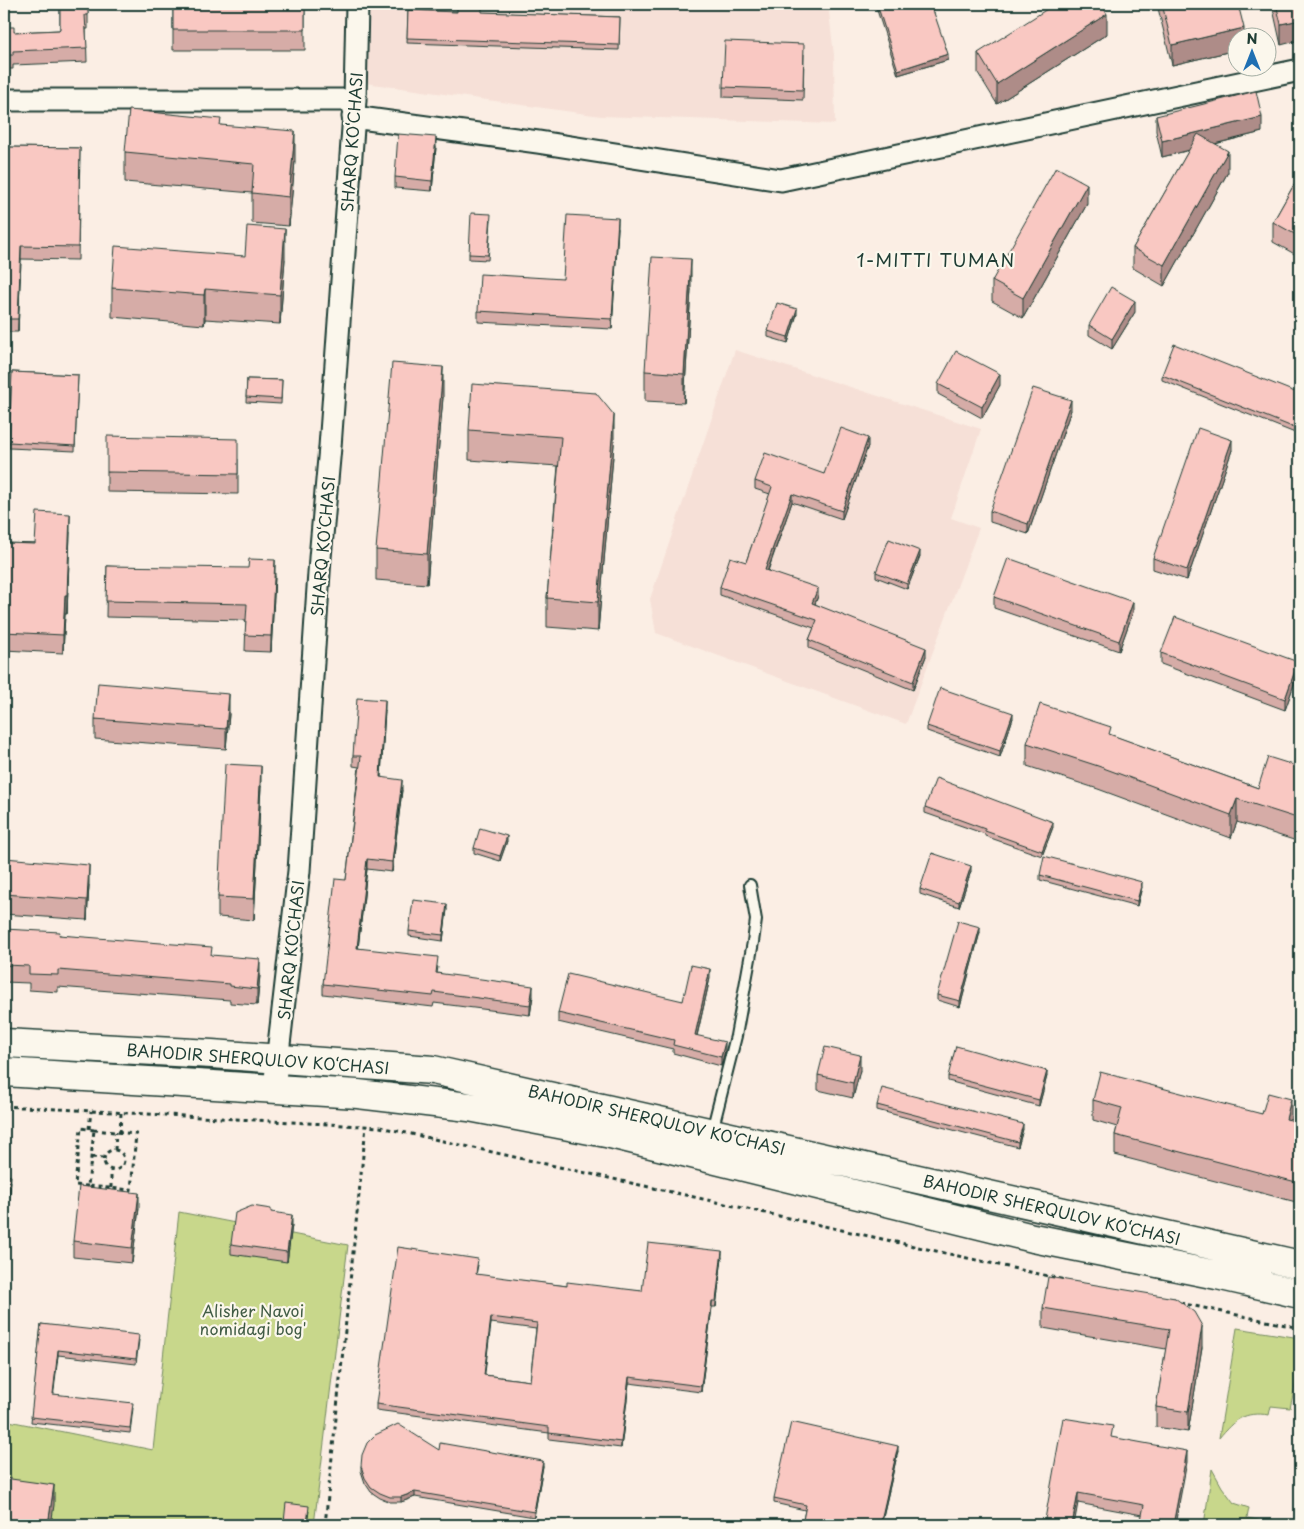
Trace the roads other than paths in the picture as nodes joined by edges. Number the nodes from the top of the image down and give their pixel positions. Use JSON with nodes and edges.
{"nodes":[{"id":1,"x":358,"y":4,"type":"edge"},
{"id":2,"x":1300,"y":70,"type":"edge"},
{"id":3,"x":4,"y":100,"type":"edge"},
{"id":4,"x":354,"y":109,"type":"junction"},
{"id":5,"x":750,"y":885,"type":"dead end"},
{"id":6,"x":4,"y":1043,"type":"edge"},
{"id":7,"x":277,"y":1060,"type":"junction"},
{"id":8,"x":4,"y":1072,"type":"edge"},
{"id":9,"x":274,"y":1088,"type":"junction"},
{"id":10,"x":712,"y":1132,"type":"junction"},
{"id":11,"x":1300,"y":1265,"type":"edge"},
{"id":12,"x":1300,"y":1294,"type":"edge"}],
"edges":[{"from":1,"to":4,"type":"street","name":"SHARQ KO‘CHASI"},
{"from":2,"to":4,"type":"street"},
{"from":3,"to":4,"type":"street"},
{"from":4,"to":7,"type":"street","name":"SHARQ KO‘CHASI"},
{"from":5,"to":10,"type":"lane"},
{"from":6,"to":7,"type":"main road","name":"BAHODIR SHERQULOV KO‘CHASI"},
{"from":7,"to":9,"type":"street","name":"SHARQ KO‘CHASI"},
{"from":7,"to":10,"type":"main road","name":"BAHODIR SHERQULOV KO‘CHASI"},
{"from":8,"to":9,"type":"main road","name":"BAHODIR SHERQULOV KO‘CHASI"},
{"from":9,"to":12,"type":"main road","name":"BAHODIR SHERQULOV KO‘CHASI"},
{"from":10,"to":11,"type":"main road","name":"BAHODIR SHERQULOV KO‘CHASI"}]}
